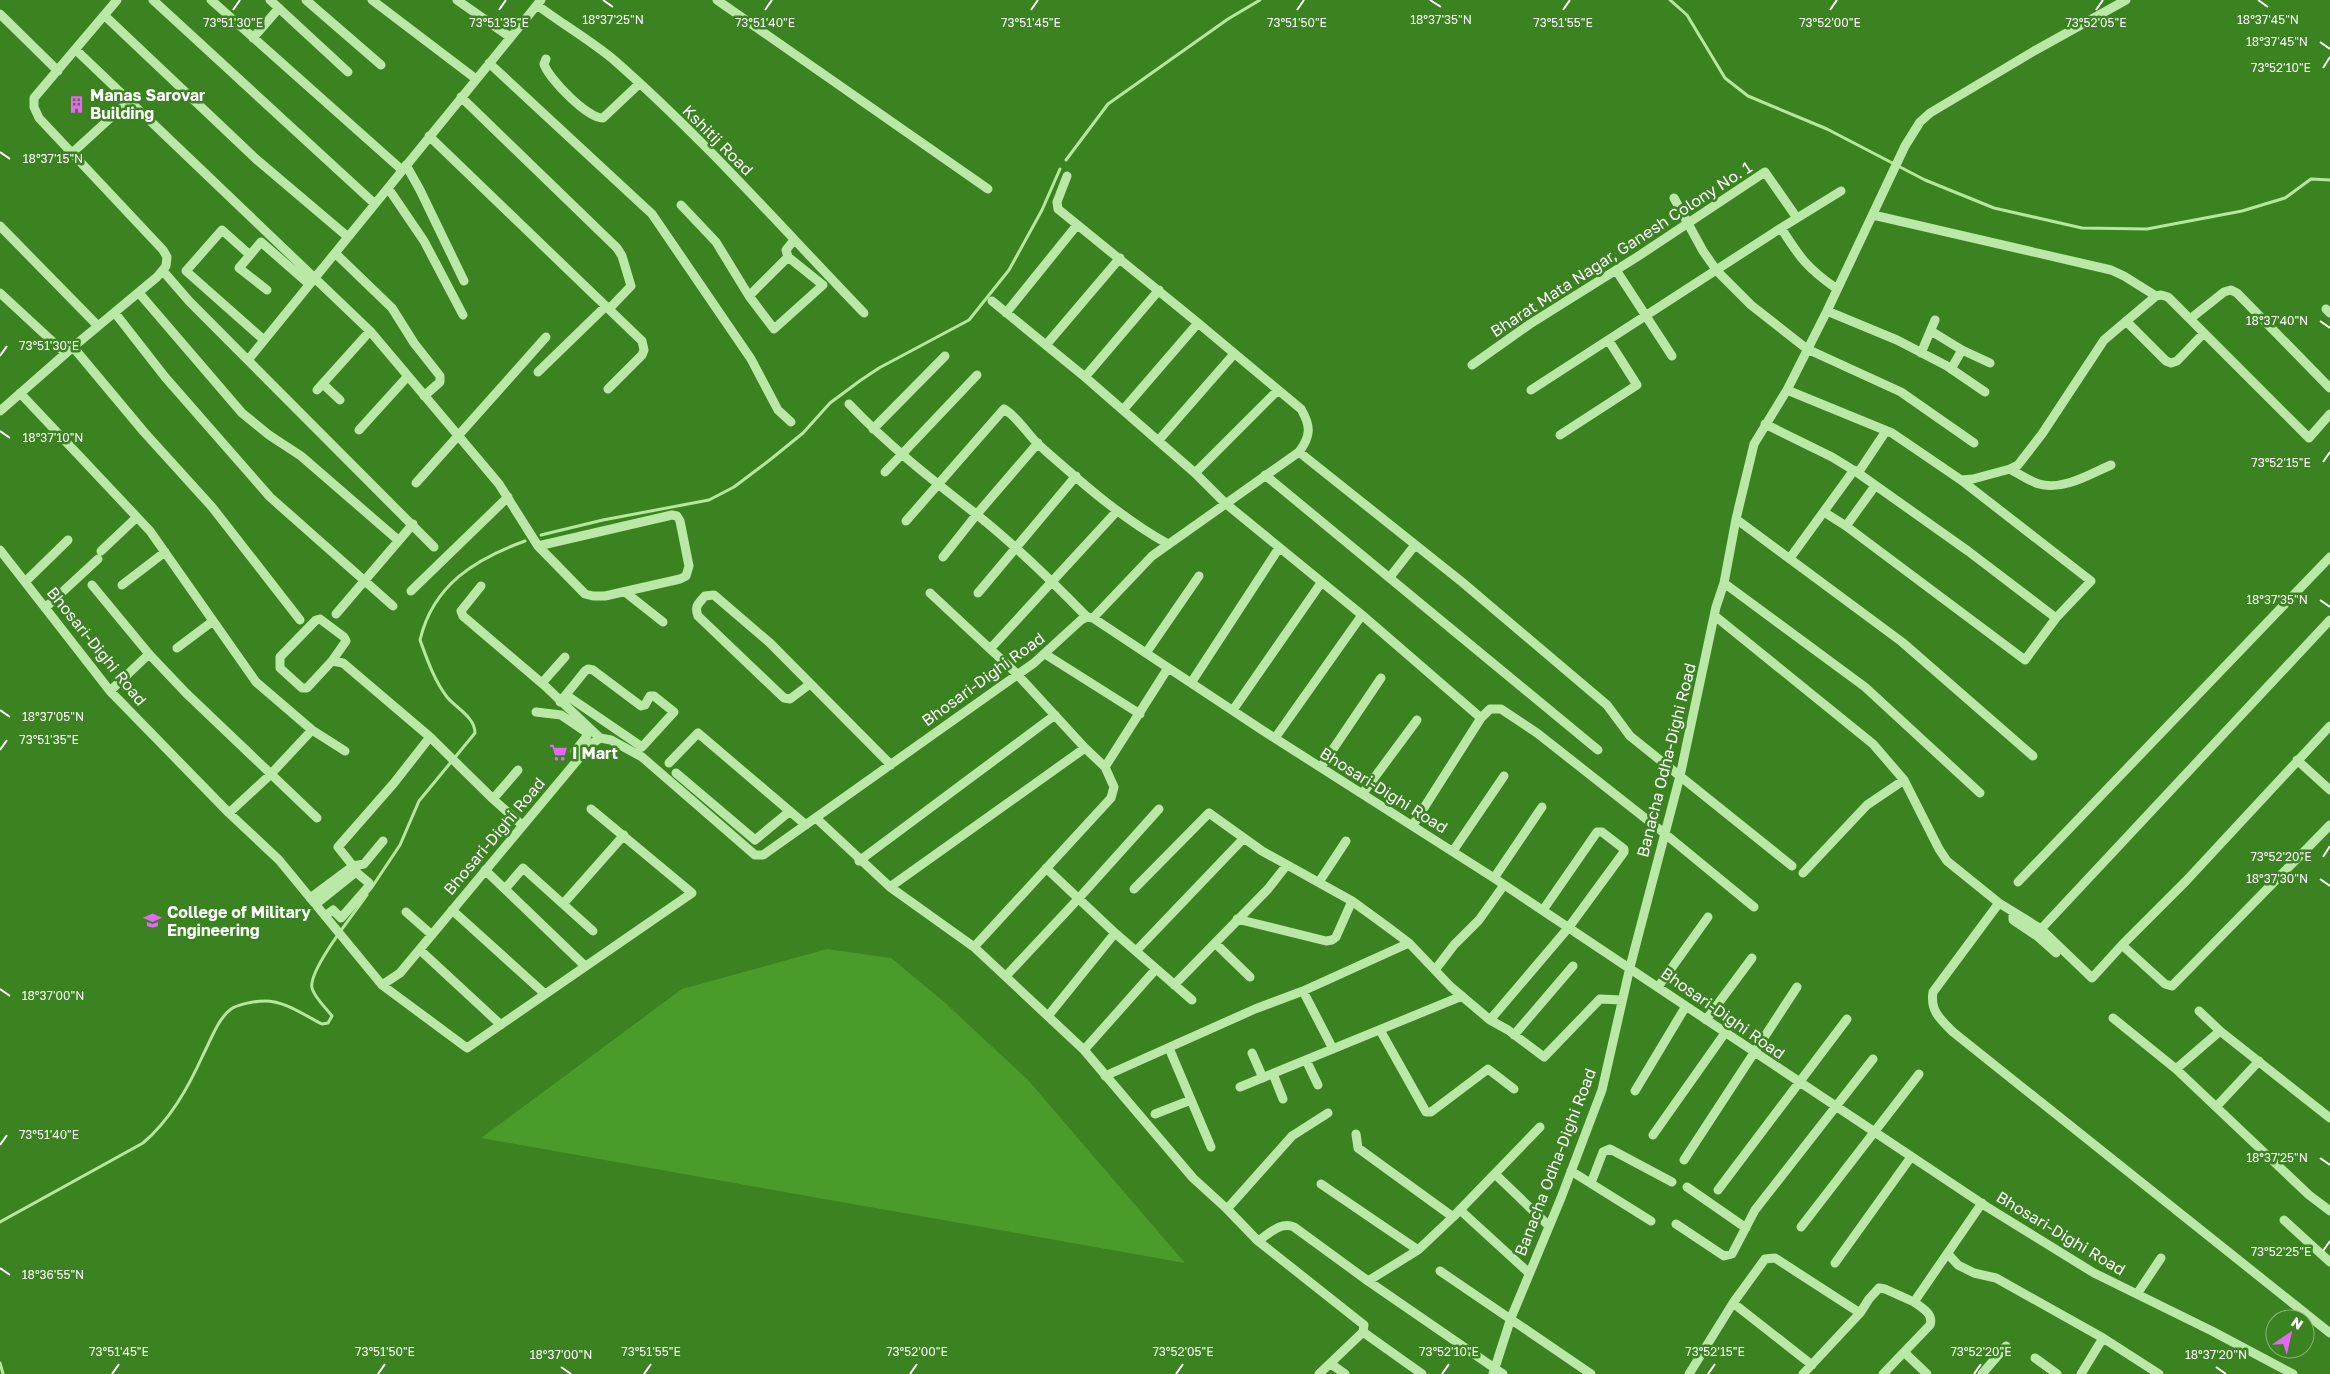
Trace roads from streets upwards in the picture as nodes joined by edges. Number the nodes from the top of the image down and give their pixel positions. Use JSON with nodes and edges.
{"nodes":[{"id":1,"x":116,"y":0,"type":"edge"},
{"id":2,"x":153,"y":0,"type":"edge"},
{"id":3,"x":211,"y":0,"type":"edge"},
{"id":4,"x":270,"y":0,"type":"edge"},
{"id":5,"x":306,"y":0,"type":"edge"},
{"id":6,"x":372,"y":0,"type":"edge"},
{"id":7,"x":456,"y":0,"type":"edge"},
{"id":8,"x":718,"y":0,"type":"edge"},
{"id":9,"x":2126,"y":0,"type":"edge"},
{"id":10,"x":539,"y":2,"type":"edge"},
{"id":11,"x":279,"y":8,"type":"junction"},
{"id":12,"x":0,"y":14,"type":"edge"},
{"id":13,"x":104,"y":15,"type":"junction"},
{"id":14,"x":510,"y":37,"type":"junction"},
{"id":15,"x":253,"y":38,"type":"junction"},
{"id":16,"x":76,"y":50,"type":"junction"},
{"id":17,"x":546,"y":59,"type":"dead end"},
{"id":18,"x":488,"y":63,"type":"junction"},
{"id":19,"x":381,"y":65,"type":"dead end"},
{"id":20,"x":58,"y":71,"type":"junction"},
{"id":21,"x":348,"y":72,"type":"dead end"},
{"id":22,"x":476,"y":79,"type":"junction"},
{"id":23,"x":639,"y":84,"type":"junction"},
{"id":24,"x":461,"y":97,"type":"junction"},
{"id":25,"x":129,"y":101,"type":"junction"},
{"id":26,"x":429,"y":136,"type":"junction"},
{"id":27,"x":72,"y":153,"type":"junction"},
{"id":28,"x":404,"y":168,"type":"junction"},
{"id":29,"x":1067,"y":176,"type":"dead end"},
{"id":30,"x":388,"y":188,"type":"junction"},
{"id":31,"x":988,"y":189,"type":"dead end"},
{"id":32,"x":1841,"y":191,"type":"dead end"},
{"id":33,"x":1674,"y":198,"type":"dead end"},
{"id":34,"x":375,"y":204,"type":"junction"},
{"id":35,"x":681,"y":205,"type":"dead end"},
{"id":36,"x":1873,"y":214,"type":"junction"},
{"id":37,"x":1797,"y":218,"type":"junction"},
{"id":38,"x":1686,"y":224,"type":"junction"},
{"id":39,"x":1077,"y":225,"type":"junction"},
{"id":40,"x":0,"y":226,"type":"edge"},
{"id":41,"x":1780,"y":228,"type":"junction"},
{"id":42,"x":348,"y":237,"type":"junction"},
{"id":43,"x":794,"y":240,"type":"junction"},
{"id":44,"x":335,"y":253,"type":"junction"},
{"id":45,"x":250,"y":255,"type":"junction"},
{"id":46,"x":788,"y":257,"type":"junction"},
{"id":47,"x":1120,"y":258,"type":"junction"},
{"id":48,"x":1616,"y":270,"type":"junction"},
{"id":49,"x":163,"y":271,"type":"junction"},
{"id":50,"x":1717,"y":271,"type":"junction"},
{"id":51,"x":312,"y":281,"type":"junction"},
{"id":52,"x":464,"y":282,"type":"dead end"},
{"id":53,"x":1837,"y":289,"type":"junction"},
{"id":54,"x":267,"y":290,"type":"dead end"},
{"id":55,"x":1159,"y":290,"type":"junction"},
{"id":56,"x":0,"y":293,"type":"edge"},
{"id":57,"x":139,"y":293,"type":"junction"},
{"id":58,"x":750,"y":296,"type":"junction"},
{"id":59,"x":2156,"y":296,"type":"junction"},
{"id":60,"x":992,"y":301,"type":"dead end"},
{"id":61,"x":607,"y":308,"type":"junction"},
{"id":62,"x":1827,"y":311,"type":"junction"},
{"id":63,"x":115,"y":313,"type":"junction"},
{"id":64,"x":864,"y":313,"type":"dead end"},
{"id":65,"x":1006,"y":313,"type":"junction"},
{"id":66,"x":463,"y":315,"type":"dead end"},
{"id":67,"x":1646,"y":316,"type":"junction"},
{"id":68,"x":2190,"y":319,"type":"junction"},
{"id":69,"x":1935,"y":320,"type":"dead end"},
{"id":70,"x":2126,"y":321,"type":"junction"},
{"id":71,"x":1198,"y":323,"type":"junction"},
{"id":72,"x":98,"y":326,"type":"junction"},
{"id":73,"x":370,"y":331,"type":"junction"},
{"id":74,"x":1931,"y":331,"type":"junction"},
{"id":75,"x":2203,"y":334,"type":"junction"},
{"id":76,"x":546,"y":337,"type":"dead end"},
{"id":77,"x":264,"y":340,"type":"junction"},
{"id":78,"x":1609,"y":341,"type":"junction"},
{"id":79,"x":1046,"y":345,"type":"junction"},
{"id":80,"x":73,"y":347,"type":"junction"},
{"id":81,"x":1807,"y":349,"type":"junction"},
{"id":82,"x":1962,"y":350,"type":"junction"},
{"id":83,"x":65,"y":353,"type":"junction"},
{"id":84,"x":1921,"y":353,"type":"junction"},
{"id":85,"x":1234,"y":354,"type":"junction"},
{"id":86,"x":945,"y":356,"type":"dead end"},
{"id":87,"x":1672,"y":356,"type":"dead end"},
{"id":88,"x":248,"y":360,"type":"junction"},
{"id":89,"x":1990,"y":363,"type":"dead end"},
{"id":90,"x":1472,"y":365,"type":"dead end"},
{"id":91,"x":1951,"y":369,"type":"junction"},
{"id":92,"x":538,"y":372,"type":"dead end"},
{"id":93,"x":977,"y":375,"type":"dead end"},
{"id":94,"x":408,"y":376,"type":"junction"},
{"id":95,"x":1086,"y":377,"type":"junction"},
{"id":96,"x":2330,"y":388,"type":"edge"},
{"id":97,"x":608,"y":389,"type":"dead end"},
{"id":98,"x":1278,"y":390,"type":"junction"},
{"id":99,"x":1531,"y":390,"type":"dead end"},
{"id":100,"x":1787,"y":390,"type":"junction"},
{"id":101,"x":1985,"y":392,"type":"dead end"},
{"id":102,"x":20,"y":393,"type":"junction"},
{"id":103,"x":424,"y":396,"type":"junction"},
{"id":104,"x":340,"y":400,"type":"dead end"},
{"id":105,"x":849,"y":404,"type":"dead end"},
{"id":106,"x":1123,"y":410,"type":"junction"},
{"id":107,"x":0,"y":411,"type":"edge"},
{"id":108,"x":2330,"y":414,"type":"edge"},
{"id":109,"x":791,"y":422,"type":"dead end"},
{"id":110,"x":1765,"y":424,"type":"junction"},
{"id":111,"x":873,"y":429,"type":"junction"},
{"id":112,"x":359,"y":430,"type":"dead end"},
{"id":113,"x":1886,"y":431,"type":"junction"},
{"id":114,"x":1560,"y":435,"type":"dead end"},
{"id":115,"x":458,"y":437,"type":"junction"},
{"id":116,"x":1158,"y":440,"type":"junction"},
{"id":117,"x":1038,"y":443,"type":"junction"},
{"id":118,"x":1974,"y":443,"type":"dead end"},
{"id":119,"x":1299,"y":452,"type":"junction"},
{"id":120,"x":902,"y":455,"type":"junction"},
{"id":121,"x":2111,"y":465,"type":"dead end"},
{"id":122,"x":2010,"y":470,"type":"junction"},
{"id":123,"x":885,"y":472,"type":"dead end"},
{"id":124,"x":1856,"y":472,"type":"junction"},
{"id":125,"x":1195,"y":474,"type":"junction"},
{"id":126,"x":1265,"y":475,"type":"junction"},
{"id":127,"x":1076,"y":476,"type":"junction"},
{"id":128,"x":1961,"y":480,"type":"junction"},
{"id":129,"x":416,"y":483,"type":"dead end"},
{"id":130,"x":938,"y":486,"type":"junction"},
{"id":131,"x":1875,"y":486,"type":"junction"},
{"id":132,"x":508,"y":497,"type":"junction"},
{"id":133,"x":1225,"y":503,"type":"junction"},
{"id":134,"x":1117,"y":511,"type":"junction"},
{"id":135,"x":1824,"y":512,"type":"junction"},
{"id":136,"x":976,"y":514,"type":"junction"},
{"id":137,"x":137,"y":517,"type":"junction"},
{"id":138,"x":1736,"y":519,"type":"junction"},
{"id":139,"x":906,"y":520,"type":"dead end"},
{"id":140,"x":413,"y":524,"type":"junction"},
{"id":141,"x":1846,"y":526,"type":"junction"},
{"id":142,"x":68,"y":540,"type":"dead end"},
{"id":143,"x":398,"y":540,"type":"junction"},
{"id":144,"x":1168,"y":544,"type":"junction"},
{"id":145,"x":1416,"y":545,"type":"junction"},
{"id":146,"x":538,"y":546,"type":"junction"},
{"id":147,"x":434,"y":547,"type":"dead end"},
{"id":148,"x":1014,"y":548,"type":"junction"},
{"id":149,"x":1279,"y":548,"type":"junction"},
{"id":150,"x":0,"y":550,"type":"edge"},
{"id":151,"x":165,"y":552,"type":"junction"},
{"id":152,"x":943,"y":557,"type":"dead end"},
{"id":153,"x":1790,"y":558,"type":"junction"},
{"id":154,"x":2330,"y":558,"type":"edge"},
{"id":155,"x":1199,"y":576,"type":"dead end"},
{"id":156,"x":1390,"y":577,"type":"junction"},
{"id":157,"x":363,"y":581,"type":"junction"},
{"id":158,"x":25,"y":582,"type":"junction"},
{"id":159,"x":1053,"y":582,"type":"junction"},
{"id":160,"x":1321,"y":583,"type":"junction"},
{"id":161,"x":1724,"y":583,"type":"junction"},
{"id":162,"x":92,"y":585,"type":"dead end"},
{"id":163,"x":122,"y":585,"type":"dead end"},
{"id":164,"x":481,"y":586,"type":"dead end"},
{"id":165,"x":411,"y":591,"type":"dead end"},
{"id":166,"x":625,"y":592,"type":"junction"},
{"id":167,"x":930,"y":593,"type":"dead end"},
{"id":168,"x":978,"y":593,"type":"dead end"},
{"id":169,"x":393,"y":606,"type":"dead end"},
{"id":170,"x":45,"y":608,"type":"junction"},
{"id":171,"x":336,"y":614,"type":"dead end"},
{"id":172,"x":1362,"y":616,"type":"junction"},
{"id":173,"x":1715,"y":616,"type":"junction"},
{"id":174,"x":1090,"y":617,"type":"junction"},
{"id":175,"x":2056,"y":618,"type":"junction"},
{"id":176,"x":300,"y":620,"type":"dead end"},
{"id":177,"x":2330,"y":620,"type":"edge"},
{"id":178,"x":213,"y":622,"type":"junction"},
{"id":179,"x":663,"y":622,"type":"dead end"},
{"id":180,"x":177,"y":648,"type":"dead end"},
{"id":181,"x":990,"y":648,"type":"junction"},
{"id":182,"x":1146,"y":653,"type":"junction"},
{"id":183,"x":149,"y":654,"type":"junction"},
{"id":184,"x":1045,"y":654,"type":"junction"},
{"id":185,"x":565,"y":657,"type":"dead end"},
{"id":186,"x":332,"y":661,"type":"junction"},
{"id":187,"x":1168,"y":668,"type":"junction"},
{"id":188,"x":1016,"y":673,"type":"junction"},
{"id":189,"x":1381,"y":678,"type":"dead end"},
{"id":190,"x":1191,"y":682,"type":"junction"},
{"id":191,"x":542,"y":683,"type":"junction"},
{"id":192,"x":810,"y":684,"type":"junction"},
{"id":193,"x":110,"y":692,"type":"junction"},
{"id":194,"x":563,"y":698,"type":"junction"},
{"id":195,"x":1232,"y":710,"type":"junction"},
{"id":196,"x":536,"y":712,"type":"dead end"},
{"id":197,"x":1140,"y":714,"type":"junction"},
{"id":198,"x":1055,"y":715,"type":"junction"},
{"id":199,"x":1481,"y":718,"type":"junction"},
{"id":200,"x":1417,"y":720,"type":"dead end"},
{"id":201,"x":2330,"y":726,"type":"edge"},
{"id":202,"x":312,"y":730,"type":"junction"},
{"id":203,"x":430,"y":737,"type":"junction"},
{"id":204,"x":600,"y":738,"type":"junction"},
{"id":205,"x":1275,"y":738,"type":"junction"},
{"id":206,"x":1085,"y":748,"type":"junction"},
{"id":207,"x":1598,"y":750,"type":"dead end"},
{"id":208,"x":345,"y":751,"type":"dead end"},
{"id":209,"x":2033,"y":756,"type":"dead end"},
{"id":210,"x":580,"y":757,"type":"junction"},
{"id":211,"x":2297,"y":760,"type":"junction"},
{"id":212,"x":669,"y":763,"type":"dead end"},
{"id":213,"x":891,"y":765,"type":"junction"},
{"id":214,"x":1106,"y":767,"type":"junction"},
{"id":215,"x":1321,"y":767,"type":"junction"},
{"id":216,"x":518,"y":770,"type":"dead end"},
{"id":217,"x":676,"y":773,"type":"dead end"},
{"id":218,"x":270,"y":775,"type":"junction"},
{"id":219,"x":1504,"y":776,"type":"dead end"},
{"id":220,"x":1680,"y":776,"type":"junction"},
{"id":221,"x":1904,"y":780,"type":"junction"},
{"id":222,"x":2330,"y":790,"type":"edge"},
{"id":223,"x":1363,"y":793,"type":"junction"},
{"id":224,"x":1980,"y":793,"type":"dead end"},
{"id":225,"x":493,"y":799,"type":"junction"},
{"id":226,"x":1542,"y":807,"type":"dead end"},
{"id":227,"x":591,"y":809,"type":"dead end"},
{"id":228,"x":1159,"y":809,"type":"dead end"},
{"id":229,"x":790,"y":811,"type":"junction"},
{"id":230,"x":229,"y":813,"type":"junction"},
{"id":231,"x":317,"y":818,"type":"dead end"},
{"id":232,"x":816,"y":818,"type":"junction"},
{"id":233,"x":522,"y":825,"type":"junction"},
{"id":234,"x":806,"y":825,"type":"junction"},
{"id":235,"x":1413,"y":825,"type":"junction"},
{"id":236,"x":2330,"y":825,"type":"edge"},
{"id":237,"x":1664,"y":833,"type":"junction"},
{"id":238,"x":624,"y":835,"type":"junction"},
{"id":239,"x":1244,"y":838,"type":"junction"},
{"id":240,"x":383,"y":841,"type":"dead end"},
{"id":241,"x":1346,"y":841,"type":"dead end"},
{"id":242,"x":1453,"y":851,"type":"junction"},
{"id":243,"x":859,"y":861,"type":"junction"},
{"id":244,"x":353,"y":866,"type":"junction"},
{"id":245,"x":1286,"y":866,"type":"junction"},
{"id":246,"x":1792,"y":866,"type":"dead end"},
{"id":247,"x":1046,"y":868,"type":"junction"},
{"id":248,"x":485,"y":870,"type":"junction"},
{"id":249,"x":1803,"y":873,"type":"dead end"},
{"id":250,"x":1494,"y":878,"type":"junction"},
{"id":251,"x":1319,"y":882,"type":"junction"},
{"id":252,"x":2018,"y":882,"type":"dead end"},
{"id":253,"x":1504,"y":885,"type":"junction"},
{"id":254,"x":890,"y":887,"type":"junction"},
{"id":255,"x":505,"y":889,"type":"junction"},
{"id":256,"x":1134,"y":889,"type":"dead end"},
{"id":257,"x":324,"y":898,"type":"junction"},
{"id":258,"x":1079,"y":898,"type":"junction"},
{"id":259,"x":313,"y":901,"type":"junction"},
{"id":260,"x":1352,"y":901,"type":"junction"},
{"id":261,"x":2000,"y":903,"type":"junction"},
{"id":262,"x":563,"y":904,"type":"junction"},
{"id":263,"x":1754,"y":907,"type":"dead end"},
{"id":264,"x":452,"y":910,"type":"junction"},
{"id":265,"x":1543,"y":910,"type":"junction"},
{"id":266,"x":406,"y":912,"type":"dead end"},
{"id":267,"x":2013,"y":912,"type":"junction"},
{"id":268,"x":329,"y":913,"type":"junction"},
{"id":269,"x":1708,"y":917,"type":"dead end"},
{"id":270,"x":1238,"y":919,"type":"junction"},
{"id":271,"x":1569,"y":927,"type":"junction"},
{"id":272,"x":2041,"y":929,"type":"junction"},
{"id":273,"x":593,"y":931,"type":"dead end"},
{"id":274,"x":1115,"y":933,"type":"junction"},
{"id":275,"x":432,"y":935,"type":"junction"},
{"id":276,"x":1215,"y":943,"type":"junction"},
{"id":277,"x":1408,"y":943,"type":"junction"},
{"id":278,"x":2122,"y":945,"type":"junction"},
{"id":279,"x":974,"y":947,"type":"junction"},
{"id":280,"x":420,"y":950,"type":"junction"},
{"id":281,"x":1136,"y":951,"type":"junction"},
{"id":282,"x":2056,"y":953,"type":"dead end"},
{"id":283,"x":1752,"y":958,"type":"dead end"},
{"id":284,"x":585,"y":966,"type":"junction"},
{"id":285,"x":1574,"y":966,"type":"dead end"},
{"id":286,"x":1630,"y":967,"type":"junction"},
{"id":287,"x":1156,"y":969,"type":"junction"},
{"id":288,"x":1435,"y":970,"type":"junction"},
{"id":289,"x":1006,"y":976,"type":"junction"},
{"id":290,"x":1250,"y":978,"type":"dead end"},
{"id":291,"x":382,"y":984,"type":"junction"},
{"id":292,"x":1174,"y":985,"type":"junction"},
{"id":293,"x":1658,"y":986,"type":"junction"},
{"id":294,"x":1797,"y":987,"type":"dead end"},
{"id":295,"x":1303,"y":991,"type":"junction"},
{"id":296,"x":545,"y":994,"type":"junction"},
{"id":297,"x":1462,"y":996,"type":"junction"},
{"id":298,"x":1192,"y":1000,"type":"dead end"},
{"id":299,"x":1622,"y":1000,"type":"junction"},
{"id":300,"x":1686,"y":1006,"type":"junction"},
{"id":301,"x":2199,"y":1011,"type":"dead end"},
{"id":302,"x":1048,"y":1016,"type":"junction"},
{"id":303,"x":2113,"y":1018,"type":"dead end"},
{"id":304,"x":1847,"y":1019,"type":"dead end"},
{"id":305,"x":1490,"y":1020,"type":"junction"},
{"id":306,"x":1706,"y":1020,"type":"junction"},
{"id":307,"x":501,"y":1025,"type":"junction"},
{"id":308,"x":1380,"y":1030,"type":"junction"},
{"id":309,"x":2220,"y":1031,"type":"junction"},
{"id":310,"x":1725,"y":1033,"type":"junction"},
{"id":311,"x":1514,"y":1034,"type":"junction"},
{"id":312,"x":1169,"y":1048,"type":"junction"},
{"id":313,"x":1333,"y":1049,"type":"junction"},
{"id":314,"x":1084,"y":1050,"type":"junction"},
{"id":315,"x":1252,"y":1053,"type":"dead end"},
{"id":316,"x":1755,"y":1054,"type":"junction"},
{"id":317,"x":1872,"y":1059,"type":"dead end"},
{"id":318,"x":1306,"y":1060,"type":"junction"},
{"id":319,"x":2259,"y":1061,"type":"junction"},
{"id":320,"x":2176,"y":1069,"type":"junction"},
{"id":321,"x":1273,"y":1074,"type":"junction"},
{"id":322,"x":1919,"y":1074,"type":"dead end"},
{"id":323,"x":1105,"y":1076,"type":"junction"},
{"id":324,"x":1263,"y":1078,"type":"junction"},
{"id":325,"x":1799,"y":1083,"type":"junction"},
{"id":326,"x":1318,"y":1085,"type":"dead end"},
{"id":327,"x":1240,"y":1087,"type":"dead end"},
{"id":328,"x":1514,"y":1089,"type":"dead end"},
{"id":329,"x":1635,"y":1092,"type":"dead end"},
{"id":330,"x":1283,"y":1099,"type":"dead end"},
{"id":331,"x":1191,"y":1100,"type":"junction"},
{"id":332,"x":1835,"y":1106,"type":"junction"},
{"id":333,"x":2216,"y":1107,"type":"junction"},
{"id":334,"x":1328,"y":1113,"type":"dead end"},
{"id":335,"x":1155,"y":1114,"type":"dead end"},
{"id":336,"x":2330,"y":1118,"type":"edge"},
{"id":337,"x":1540,"y":1127,"type":"dead end"},
{"id":338,"x":1873,"y":1132,"type":"junction"},
{"id":339,"x":1356,"y":1134,"type":"dead end"},
{"id":340,"x":1653,"y":1135,"type":"dead end"},
{"id":341,"x":1211,"y":1147,"type":"dead end"},
{"id":342,"x":1911,"y":1157,"type":"junction"},
{"id":343,"x":1684,"y":1160,"type":"dead end"},
{"id":344,"x":1571,"y":1171,"type":"junction"},
{"id":345,"x":1495,"y":1174,"type":"junction"},
{"id":346,"x":1672,"y":1182,"type":"dead end"},
{"id":347,"x":1590,"y":1183,"type":"junction"},
{"id":348,"x":1321,"y":1184,"type":"dead end"},
{"id":349,"x":1687,"y":1186,"type":"dead end"},
{"id":350,"x":1718,"y":1190,"type":"dead end"},
{"id":351,"x":1982,"y":1204,"type":"junction"},
{"id":352,"x":1227,"y":1210,"type":"junction"},
{"id":353,"x":2330,"y":1211,"type":"edge"},
{"id":354,"x":1457,"y":1214,"type":"junction"},
{"id":355,"x":2284,"y":1220,"type":"dead end"},
{"id":356,"x":1651,"y":1221,"type":"dead end"},
{"id":357,"x":1676,"y":1224,"type":"dead end"},
{"id":358,"x":1549,"y":1226,"type":"junction"},
{"id":359,"x":1801,"y":1227,"type":"dead end"},
{"id":360,"x":1746,"y":1228,"type":"junction"},
{"id":361,"x":1258,"y":1241,"type":"junction"},
{"id":362,"x":1418,"y":1250,"type":"junction"},
{"id":363,"x":1948,"y":1254,"type":"junction"},
{"id":364,"x":2161,"y":1258,"type":"dead end"},
{"id":365,"x":2330,"y":1262,"type":"edge"},
{"id":366,"x":1835,"y":1263,"type":"dead end"},
{"id":367,"x":1440,"y":1271,"type":"dead end"},
{"id":368,"x":1529,"y":1273,"type":"junction"},
{"id":369,"x":1368,"y":1281,"type":"junction"},
{"id":370,"x":2137,"y":1294,"type":"junction"},
{"id":371,"x":1914,"y":1302,"type":"junction"},
{"id":372,"x":1733,"y":1303,"type":"junction"},
{"id":373,"x":1860,"y":1313,"type":"junction"},
{"id":374,"x":1511,"y":1318,"type":"junction"},
{"id":375,"x":1363,"y":1332,"type":"junction"},
{"id":376,"x":2330,"y":1333,"type":"edge"},
{"id":377,"x":2102,"y":1338,"type":"junction"},
{"id":378,"x":2006,"y":1346,"type":"dead end"},
{"id":379,"x":1904,"y":1352,"type":"junction"},
{"id":380,"x":2034,"y":1358,"type":"dead end"},
{"id":381,"x":1331,"y":1364,"type":"junction"},
{"id":382,"x":1812,"y":1365,"type":"junction"},
{"id":383,"x":1494,"y":1371,"type":"edge"},
{"id":384,"x":1320,"y":1374,"type":"edge"},
{"id":385,"x":1345,"y":1374,"type":"edge"},
{"id":386,"x":1422,"y":1374,"type":"edge"},
{"id":387,"x":1503,"y":1374,"type":"edge"},
{"id":388,"x":1591,"y":1374,"type":"edge"},
{"id":389,"x":1688,"y":1374,"type":"edge"},
{"id":390,"x":1802,"y":1374,"type":"edge"},
{"id":391,"x":1883,"y":1374,"type":"edge"},
{"id":392,"x":1927,"y":1374,"type":"edge"},
{"id":393,"x":1982,"y":1374,"type":"edge"},
{"id":394,"x":2057,"y":1374,"type":"edge"},
{"id":395,"x":2081,"y":1374,"type":"edge"},
{"id":396,"x":2159,"y":1374,"type":"edge"},
{"id":397,"x":2293,"y":1374,"type":"edge"}],
"edges":[{"from":1,"to":13,"type":"street"},
{"from":2,"to":34,"type":"street"},
{"from":3,"to":15,"type":"street"},
{"from":4,"to":11,"type":"street"},
{"from":5,"to":19,"type":"street"},
{"from":6,"to":22,"type":"street"},
{"from":7,"to":14,"type":"street"},
{"from":8,"to":31,"type":"street"},
{"from":9,"to":36,"type":"street","name":"Banacha Odha-Dighi Road"},
{"from":10,"to":14,"type":"street"},
{"from":10,"to":23,"type":"street","name":"Kshitij Road"},
{"from":11,"to":15,"type":"street"},
{"from":11,"to":21,"type":"street"},
{"from":12,"to":20,"type":"street"},
{"from":13,"to":16,"type":"street"},
{"from":13,"to":42,"type":"street"},
{"from":14,"to":18,"type":"street"},
{"from":15,"to":28,"type":"street"},
{"from":16,"to":20,"type":"street"},
{"from":16,"to":25,"type":"street"},
{"from":17,"to":23,"type":"street"},
{"from":18,"to":22,"type":"street"},
{"from":18,"to":109,"type":"street"},
{"from":20,"to":27,"type":"street"},
{"from":22,"to":24,"type":"street"},
{"from":23,"to":43,"type":"street","name":"Kshitij Road"},
{"from":24,"to":26,"type":"street"},
{"from":24,"to":61,"type":"street"},
{"from":25,"to":27,"type":"street"},
{"from":25,"to":51,"type":"street"},
{"from":26,"to":28,"type":"street"},
{"from":26,"to":61,"type":"street"},
{"from":27,"to":49,"type":"street"},
{"from":28,"to":30,"type":"street"},
{"from":28,"to":52,"type":"street"},
{"from":29,"to":39,"type":"street"},
{"from":30,"to":34,"type":"street"},
{"from":30,"to":66,"type":"street"},
{"from":32,"to":37,"type":"street"},
{"from":33,"to":38,"type":"street"},
{"from":34,"to":42,"type":"street"},
{"from":35,"to":58,"type":"street"},
{"from":36,"to":53,"type":"street","name":"Banacha Odha-Dighi Road"},
{"from":36,"to":59,"type":"street"},
{"from":37,"to":38,"type":"street","name":"Bharat Mata Nagar, Ganesh Colony No. 1"},
{"from":37,"to":41,"type":"street"},
{"from":38,"to":48,"type":"street","name":"Bharat Mata Nagar, Ganesh Colony No. 1"},
{"from":38,"to":50,"type":"street"},
{"from":39,"to":47,"type":"street"},
{"from":39,"to":65,"type":"street"},
{"from":40,"to":72,"type":"street"},
{"from":41,"to":50,"type":"street"},
{"from":41,"to":53,"type":"street"},
{"from":42,"to":44,"type":"street"},
{"from":43,"to":46,"type":"street"},
{"from":43,"to":64,"type":"street","name":"Kshitij Road"},
{"from":44,"to":51,"type":"street"},
{"from":44,"to":103,"type":"street"},
{"from":45,"to":51,"type":"street"},
{"from":45,"to":54,"type":"street"},
{"from":45,"to":77,"type":"street"},
{"from":46,"to":58,"type":"street"},
{"from":46,"to":58,"type":"street"},
{"from":47,"to":55,"type":"street"},
{"from":47,"to":79,"type":"street"},
{"from":48,"to":67,"type":"street"},
{"from":48,"to":90,"type":"street","name":"Bharat Mata Nagar, Ganesh Colony No. 1"},
{"from":49,"to":57,"type":"street"},
{"from":49,"to":88,"type":"street"},
{"from":50,"to":67,"type":"street"},
{"from":50,"to":81,"type":"street"},
{"from":51,"to":73,"type":"street"},
{"from":51,"to":77,"type":"street"},
{"from":53,"to":62,"type":"street","name":"Banacha Odha-Dighi Road"},
{"from":55,"to":71,"type":"street"},
{"from":55,"to":95,"type":"street"},
{"from":56,"to":83,"type":"street"},
{"from":57,"to":63,"type":"street"},
{"from":57,"to":143,"type":"street"},
{"from":59,"to":68,"type":"street"},
{"from":59,"to":70,"type":"street"},
{"from":60,"to":65,"type":"street"},
{"from":61,"to":92,"type":"street"},
{"from":61,"to":97,"type":"street"},
{"from":62,"to":81,"type":"street","name":"Banacha Odha-Dighi Road"},
{"from":62,"to":84,"type":"street"},
{"from":63,"to":72,"type":"street"},
{"from":63,"to":157,"type":"street"},
{"from":65,"to":79,"type":"street"},
{"from":67,"to":78,"type":"street"},
{"from":67,"to":87,"type":"street"},
{"from":68,"to":75,"type":"street"},
{"from":68,"to":96,"type":"street"},
{"from":69,"to":74,"type":"street"},
{"from":70,"to":75,"type":"street"},
{"from":70,"to":122,"type":"street"},
{"from":71,"to":85,"type":"street"},
{"from":71,"to":106,"type":"street"},
{"from":72,"to":80,"type":"street"},
{"from":73,"to":94,"type":"street"},
{"from":73,"to":104,"type":"street"},
{"from":74,"to":82,"type":"street"},
{"from":74,"to":84,"type":"street"},
{"from":75,"to":108,"type":"street"},
{"from":76,"to":115,"type":"street"},
{"from":77,"to":88,"type":"street"},
{"from":78,"to":99,"type":"street"},
{"from":78,"to":114,"type":"street"},
{"from":79,"to":95,"type":"street"},
{"from":80,"to":83,"type":"street"},
{"from":80,"to":176,"type":"street"},
{"from":81,"to":100,"type":"street","name":"Banacha Odha-Dighi Road"},
{"from":81,"to":118,"type":"street"},
{"from":82,"to":89,"type":"street"},
{"from":82,"to":91,"type":"street"},
{"from":83,"to":102,"type":"street"},
{"from":84,"to":91,"type":"street"},
{"from":85,"to":98,"type":"street"},
{"from":85,"to":116,"type":"street"},
{"from":86,"to":111,"type":"street"},
{"from":88,"to":140,"type":"street"},
{"from":91,"to":101,"type":"street"},
{"from":93,"to":120,"type":"street"},
{"from":94,"to":103,"type":"street"},
{"from":94,"to":112,"type":"street"},
{"from":95,"to":106,"type":"street"},
{"from":98,"to":119,"type":"street"},
{"from":98,"to":125,"type":"street"},
{"from":100,"to":110,"type":"street","name":"Banacha Odha-Dighi Road"},
{"from":100,"to":113,"type":"street"},
{"from":102,"to":107,"type":"street"},
{"from":102,"to":137,"type":"street"},
{"from":103,"to":115,"type":"street"},
{"from":105,"to":111,"type":"street"},
{"from":106,"to":116,"type":"street"},
{"from":110,"to":124,"type":"street"},
{"from":110,"to":138,"type":"street","name":"Banacha Odha-Dighi Road"},
{"from":111,"to":120,"type":"street"},
{"from":113,"to":124,"type":"street"},
{"from":113,"to":128,"type":"street"},
{"from":115,"to":129,"type":"street"},
{"from":115,"to":132,"type":"street"},
{"from":116,"to":125,"type":"street"},
{"from":117,"to":127,"type":"street"},
{"from":117,"to":130,"type":"street"},
{"from":117,"to":136,"type":"street"},
{"from":119,"to":126,"type":"street"},
{"from":119,"to":145,"type":"street"},
{"from":120,"to":123,"type":"street"},
{"from":120,"to":130,"type":"street"},
{"from":121,"to":122,"type":"street"},
{"from":122,"to":128,"type":"street"},
{"from":124,"to":131,"type":"street"},
{"from":124,"to":135,"type":"street"},
{"from":125,"to":133,"type":"street"},
{"from":126,"to":133,"type":"street"},
{"from":126,"to":156,"type":"street"},
{"from":127,"to":134,"type":"street"},
{"from":127,"to":148,"type":"street"},
{"from":128,"to":175,"type":"street"},
{"from":130,"to":136,"type":"street"},
{"from":130,"to":139,"type":"street"},
{"from":131,"to":141,"type":"street"},
{"from":131,"to":175,"type":"street"},
{"from":132,"to":146,"type":"street"},
{"from":132,"to":165,"type":"street"},
{"from":133,"to":144,"type":"street"},
{"from":133,"to":149,"type":"street"},
{"from":134,"to":144,"type":"street"},
{"from":134,"to":159,"type":"street"},
{"from":135,"to":141,"type":"street"},
{"from":135,"to":153,"type":"street"},
{"from":136,"to":148,"type":"street"},
{"from":136,"to":152,"type":"street"},
{"from":137,"to":151,"type":"street"},
{"from":137,"to":170,"type":"street"},
{"from":138,"to":153,"type":"street"},
{"from":138,"to":161,"type":"street","name":"Banacha Odha-Dighi Road"},
{"from":140,"to":143,"type":"street"},
{"from":140,"to":147,"type":"street"},
{"from":141,"to":175,"type":"street"},
{"from":142,"to":158,"type":"street"},
{"from":143,"to":157,"type":"street"},
{"from":144,"to":174,"type":"street"},
{"from":145,"to":156,"type":"street"},
{"from":145,"to":220,"type":"street"},
{"from":146,"to":166,"type":"street"},
{"from":146,"to":166,"type":"street"},
{"from":148,"to":159,"type":"street"},
{"from":148,"to":168,"type":"street"},
{"from":149,"to":160,"type":"street"},
{"from":149,"to":190,"type":"street"},
{"from":150,"to":158,"type":"street","name":"Bhosari-Dighi Road"},
{"from":151,"to":163,"type":"street"},
{"from":151,"to":178,"type":"street"},
{"from":153,"to":209,"type":"street"},
{"from":154,"to":252,"type":"street"},
{"from":155,"to":182,"type":"street"},
{"from":156,"to":207,"type":"street"},
{"from":157,"to":169,"type":"street"},
{"from":157,"to":171,"type":"street"},
{"from":158,"to":170,"type":"street","name":"Bhosari-Dighi Road"},
{"from":159,"to":174,"type":"street"},
{"from":159,"to":181,"type":"street"},
{"from":160,"to":172,"type":"street"},
{"from":160,"to":195,"type":"street"},
{"from":161,"to":173,"type":"street","name":"Banacha Odha-Dighi Road"},
{"from":161,"to":224,"type":"street"},
{"from":162,"to":183,"type":"street"},
{"from":164,"to":191,"type":"street"},
{"from":166,"to":179,"type":"street"},
{"from":167,"to":181,"type":"street"},
{"from":170,"to":193,"type":"street","name":"Bhosari-Dighi Road"},
{"from":172,"to":199,"type":"street"},
{"from":172,"to":205,"type":"street"},
{"from":173,"to":220,"type":"street","name":"Banacha Odha-Dighi Road"},
{"from":173,"to":221,"type":"street"},
{"from":174,"to":182,"type":"street","name":"Bhosari-Dighi Road"},
{"from":174,"to":184,"type":"street","name":"Bhosari-Dighi Road"},
{"from":177,"to":272,"type":"street"},
{"from":178,"to":180,"type":"street"},
{"from":178,"to":202,"type":"street"},
{"from":181,"to":188,"type":"street"},
{"from":182,"to":187,"type":"street","name":"Bhosari-Dighi Road"},
{"from":183,"to":193,"type":"street"},
{"from":183,"to":218,"type":"street"},
{"from":184,"to":188,"type":"street","name":"Bhosari-Dighi Road"},
{"from":184,"to":197,"type":"street"},
{"from":185,"to":191,"type":"street"},
{"from":186,"to":186,"type":"street"},
{"from":186,"to":203,"type":"street"},
{"from":187,"to":190,"type":"street","name":"Bhosari-Dighi Road"},
{"from":187,"to":197,"type":"street"},
{"from":188,"to":198,"type":"street"},
{"from":188,"to":213,"type":"street","name":"Bhosari-Dighi Road"},
{"from":189,"to":215,"type":"street"},
{"from":190,"to":195,"type":"street","name":"Bhosari-Dighi Road"},
{"from":191,"to":194,"type":"street"},
{"from":192,"to":192,"type":"street"},
{"from":192,"to":213,"type":"street"},
{"from":193,"to":230,"type":"street","name":"Bhosari-Dighi Road"},
{"from":194,"to":194,"type":"street"},
{"from":194,"to":204,"type":"street"},
{"from":195,"to":205,"type":"street","name":"Bhosari-Dighi Road"},
{"from":196,"to":210,"type":"street"},
{"from":197,"to":214,"type":"street"},
{"from":198,"to":206,"type":"street"},
{"from":198,"to":243,"type":"street"},
{"from":199,"to":235,"type":"street"},
{"from":199,"to":237,"type":"street"},
{"from":200,"to":223,"type":"street"},
{"from":201,"to":211,"type":"street"},
{"from":202,"to":208,"type":"street"},
{"from":202,"to":218,"type":"street"},
{"from":203,"to":225,"type":"street"},
{"from":203,"to":244,"type":"street"},
{"from":204,"to":210,"type":"street","name":"Bhosari-Dighi Road"},
{"from":204,"to":234,"type":"street","name":"Bhosari-Dighi Road"},
{"from":205,"to":215,"type":"street","name":"Bhosari-Dighi Road"},
{"from":206,"to":214,"type":"street"},
{"from":206,"to":254,"type":"street"},
{"from":210,"to":233,"type":"street","name":"Bhosari-Dighi Road"},
{"from":211,"to":222,"type":"street"},
{"from":211,"to":278,"type":"street"},
{"from":212,"to":229,"type":"street"},
{"from":213,"to":232,"type":"street","name":"Bhosari-Dighi Road"},
{"from":214,"to":247,"type":"street"},
{"from":215,"to":223,"type":"street","name":"Bhosari-Dighi Road"},
{"from":216,"to":225,"type":"street"},
{"from":217,"to":229,"type":"street"},
{"from":218,"to":230,"type":"street"},
{"from":218,"to":231,"type":"street"},
{"from":219,"to":242,"type":"street"},
{"from":220,"to":237,"type":"street","name":"Banacha Odha-Dighi Road"},
{"from":220,"to":246,"type":"street"},
{"from":221,"to":249,"type":"street"},
{"from":221,"to":261,"type":"street"},
{"from":223,"to":235,"type":"street","name":"Bhosari-Dighi Road"},
{"from":225,"to":233,"type":"street"},
{"from":226,"to":250,"type":"street"},
{"from":227,"to":238,"type":"street"},
{"from":228,"to":258,"type":"street"},
{"from":229,"to":234,"type":"street"},
{"from":230,"to":259,"type":"street","name":"Bhosari-Dighi Road"},
{"from":232,"to":234,"type":"street","name":"Bhosari-Dighi Road"},
{"from":232,"to":243,"type":"street"},
{"from":233,"to":248,"type":"street","name":"Bhosari-Dighi Road"},
{"from":235,"to":242,"type":"street","name":"Bhosari-Dighi Road"},
{"from":236,"to":278,"type":"street"},
{"from":237,"to":263,"type":"street"},
{"from":237,"to":286,"type":"street","name":"Banacha Odha-Dighi Road"},
{"from":238,"to":262,"type":"street"},
{"from":238,"to":284,"type":"street"},
{"from":239,"to":245,"type":"street"},
{"from":239,"to":256,"type":"street"},
{"from":239,"to":281,"type":"street"},
{"from":240,"to":244,"type":"street"},
{"from":241,"to":251,"type":"street"},
{"from":242,"to":250,"type":"street","name":"Bhosari-Dighi Road"},
{"from":243,"to":254,"type":"street"},
{"from":244,"to":259,"type":"street"},
{"from":245,"to":251,"type":"street"},
{"from":245,"to":270,"type":"street"},
{"from":247,"to":258,"type":"street"},
{"from":247,"to":279,"type":"street"},
{"from":248,"to":255,"type":"street"},
{"from":248,"to":264,"type":"street","name":"Bhosari-Dighi Road"},
{"from":250,"to":253,"type":"street","name":"Bhosari-Dighi Road"},
{"from":251,"to":260,"type":"street"},
{"from":253,"to":265,"type":"street","name":"Bhosari-Dighi Road"},
{"from":253,"to":288,"type":"street"},
{"from":254,"to":279,"type":"street"},
{"from":255,"to":262,"type":"street"},
{"from":255,"to":284,"type":"street"},
{"from":257,"to":259,"type":"street"},
{"from":257,"to":268,"type":"street"},
{"from":257,"to":268,"type":"street"},
{"from":258,"to":274,"type":"street"},
{"from":258,"to":289,"type":"street"},
{"from":259,"to":268,"type":"street","name":"Bhosari-Dighi Road"},
{"from":260,"to":270,"type":"street"},
{"from":260,"to":277,"type":"street"},
{"from":261,"to":267,"type":"street"},
{"from":261,"to":376,"type":"street"},
{"from":262,"to":273,"type":"street"},
{"from":264,"to":275,"type":"street","name":"Bhosari-Dighi Road"},
{"from":264,"to":296,"type":"street"},
{"from":265,"to":271,"type":"street","name":"Bhosari-Dighi Road"},
{"from":265,"to":271,"type":"street"},
{"from":266,"to":275,"type":"street"},
{"from":267,"to":272,"type":"street"},
{"from":267,"to":282,"type":"street"},
{"from":268,"to":291,"type":"street","name":"Bhosari-Dighi Road"},
{"from":269,"to":293,"type":"street"},
{"from":270,"to":276,"type":"street"},
{"from":271,"to":286,"type":"street","name":"Bhosari-Dighi Road"},
{"from":271,"to":305,"type":"street"},
{"from":272,"to":278,"type":"street"},
{"from":274,"to":281,"type":"street"},
{"from":274,"to":302,"type":"street"},
{"from":275,"to":280,"type":"street","name":"Bhosari-Dighi Road"},
{"from":276,"to":290,"type":"street"},
{"from":276,"to":292,"type":"street"},
{"from":277,"to":288,"type":"street"},
{"from":277,"to":295,"type":"street"},
{"from":279,"to":289,"type":"street"},
{"from":280,"to":291,"type":"street","name":"Bhosari-Dighi Road"},
{"from":280,"to":307,"type":"street"},
{"from":281,"to":287,"type":"street"},
{"from":283,"to":306,"type":"street"},
{"from":284,"to":296,"type":"street"},
{"from":285,"to":311,"type":"street"},
{"from":286,"to":293,"type":"street","name":"Bhosari-Dighi Road"},
{"from":286,"to":299,"type":"street","name":"Banacha Odha-Dighi Road"},
{"from":287,"to":292,"type":"street"},
{"from":287,"to":314,"type":"street"},
{"from":288,"to":297,"type":"street"},
{"from":289,"to":302,"type":"street"},
{"from":291,"to":307,"type":"street"},
{"from":292,"to":298,"type":"street"},
{"from":293,"to":300,"type":"street","name":"Bhosari-Dighi Road"},
{"from":294,"to":316,"type":"street"},
{"from":295,"to":312,"type":"street"},
{"from":295,"to":313,"type":"street"},
{"from":296,"to":307,"type":"street"},
{"from":297,"to":305,"type":"street"},
{"from":297,"to":308,"type":"street"},
{"from":299,"to":311,"type":"street"},
{"from":299,"to":344,"type":"street","name":"Banacha Odha-Dighi Road"},
{"from":300,"to":306,"type":"street","name":"Bhosari-Dighi Road"},
{"from":300,"to":329,"type":"street"},
{"from":301,"to":309,"type":"street"},
{"from":302,"to":314,"type":"street"},
{"from":303,"to":320,"type":"street"},
{"from":304,"to":325,"type":"street"},
{"from":305,"to":311,"type":"street"},
{"from":306,"to":310,"type":"street","name":"Bhosari-Dighi Road"},
{"from":308,"to":313,"type":"street"},
{"from":308,"to":328,"type":"street"},
{"from":309,"to":319,"type":"street"},
{"from":309,"to":320,"type":"street"},
{"from":310,"to":316,"type":"street","name":"Bhosari-Dighi Road"},
{"from":310,"to":340,"type":"street"},
{"from":312,"to":323,"type":"street"},
{"from":312,"to":331,"type":"street"},
{"from":313,"to":318,"type":"street"},
{"from":314,"to":323,"type":"street"},
{"from":315,"to":324,"type":"street"},
{"from":316,"to":325,"type":"street","name":"Bhosari-Dighi Road"},
{"from":316,"to":343,"type":"street"},
{"from":317,"to":332,"type":"street"},
{"from":318,"to":321,"type":"street"},
{"from":318,"to":326,"type":"street"},
{"from":319,"to":333,"type":"street"},
{"from":319,"to":336,"type":"street"},
{"from":320,"to":333,"type":"street"},
{"from":321,"to":324,"type":"street"},
{"from":321,"to":330,"type":"street"},
{"from":322,"to":338,"type":"street"},
{"from":323,"to":352,"type":"street"},
{"from":324,"to":327,"type":"street"},
{"from":325,"to":332,"type":"street","name":"Bhosari-Dighi Road"},
{"from":325,"to":350,"type":"street"},
{"from":331,"to":335,"type":"street"},
{"from":331,"to":341,"type":"street"},
{"from":332,"to":338,"type":"street","name":"Bhosari-Dighi Road"},
{"from":332,"to":360,"type":"street"},
{"from":333,"to":353,"type":"street"},
{"from":334,"to":352,"type":"street"},
{"from":337,"to":345,"type":"street"},
{"from":338,"to":342,"type":"street","name":"Bhosari-Dighi Road"},
{"from":338,"to":359,"type":"street"},
{"from":339,"to":354,"type":"street"},
{"from":342,"to":351,"type":"street","name":"Bhosari-Dighi Road"},
{"from":342,"to":366,"type":"street"},
{"from":344,"to":347,"type":"street"},
{"from":344,"to":358,"type":"street","name":"Banacha Odha-Dighi Road"},
{"from":345,"to":354,"type":"street"},
{"from":345,"to":358,"type":"street"},
{"from":346,"to":347,"type":"street"},
{"from":347,"to":356,"type":"street"},
{"from":348,"to":362,"type":"street"},
{"from":349,"to":360,"type":"street"},
{"from":351,"to":363,"type":"street"},
{"from":351,"to":370,"type":"street","name":"Bhosari-Dighi Road"},
{"from":352,"to":361,"type":"street"},
{"from":354,"to":362,"type":"street"},
{"from":354,"to":368,"type":"street"},
{"from":355,"to":365,"type":"street"},
{"from":357,"to":360,"type":"street"},
{"from":358,"to":368,"type":"street","name":"Banacha Odha-Dighi Road"},
{"from":361,"to":369,"type":"street"},
{"from":361,"to":375,"type":"street"},
{"from":362,"to":369,"type":"street"},
{"from":363,"to":371,"type":"street"},
{"from":363,"to":377,"type":"street"},
{"from":364,"to":370,"type":"street"},
{"from":367,"to":374,"type":"street"},
{"from":368,"to":374,"type":"street","name":"Banacha Odha-Dighi Road"},
{"from":369,"to":383,"type":"street"},
{"from":370,"to":397,"type":"street","name":"Bhosari-Dighi Road"},
{"from":371,"to":373,"type":"street"},
{"from":371,"to":379,"type":"street"},
{"from":372,"to":373,"type":"street"},
{"from":372,"to":382,"type":"street"},
{"from":372,"to":389,"type":"street"},
{"from":373,"to":382,"type":"street"},
{"from":374,"to":383,"type":"street","name":"Banacha Odha-Dighi Road"},
{"from":374,"to":388,"type":"street"},
{"from":375,"to":381,"type":"street"},
{"from":375,"to":386,"type":"street"},
{"from":377,"to":395,"type":"street"},
{"from":377,"to":396,"type":"street"},
{"from":378,"to":393,"type":"street"},
{"from":379,"to":391,"type":"street"},
{"from":379,"to":392,"type":"street"},
{"from":380,"to":394,"type":"street"},
{"from":381,"to":384,"type":"street"},
{"from":381,"to":385,"type":"street"},
{"from":382,"to":390,"type":"street"},
{"from":383,"to":387,"type":"street"}]}
